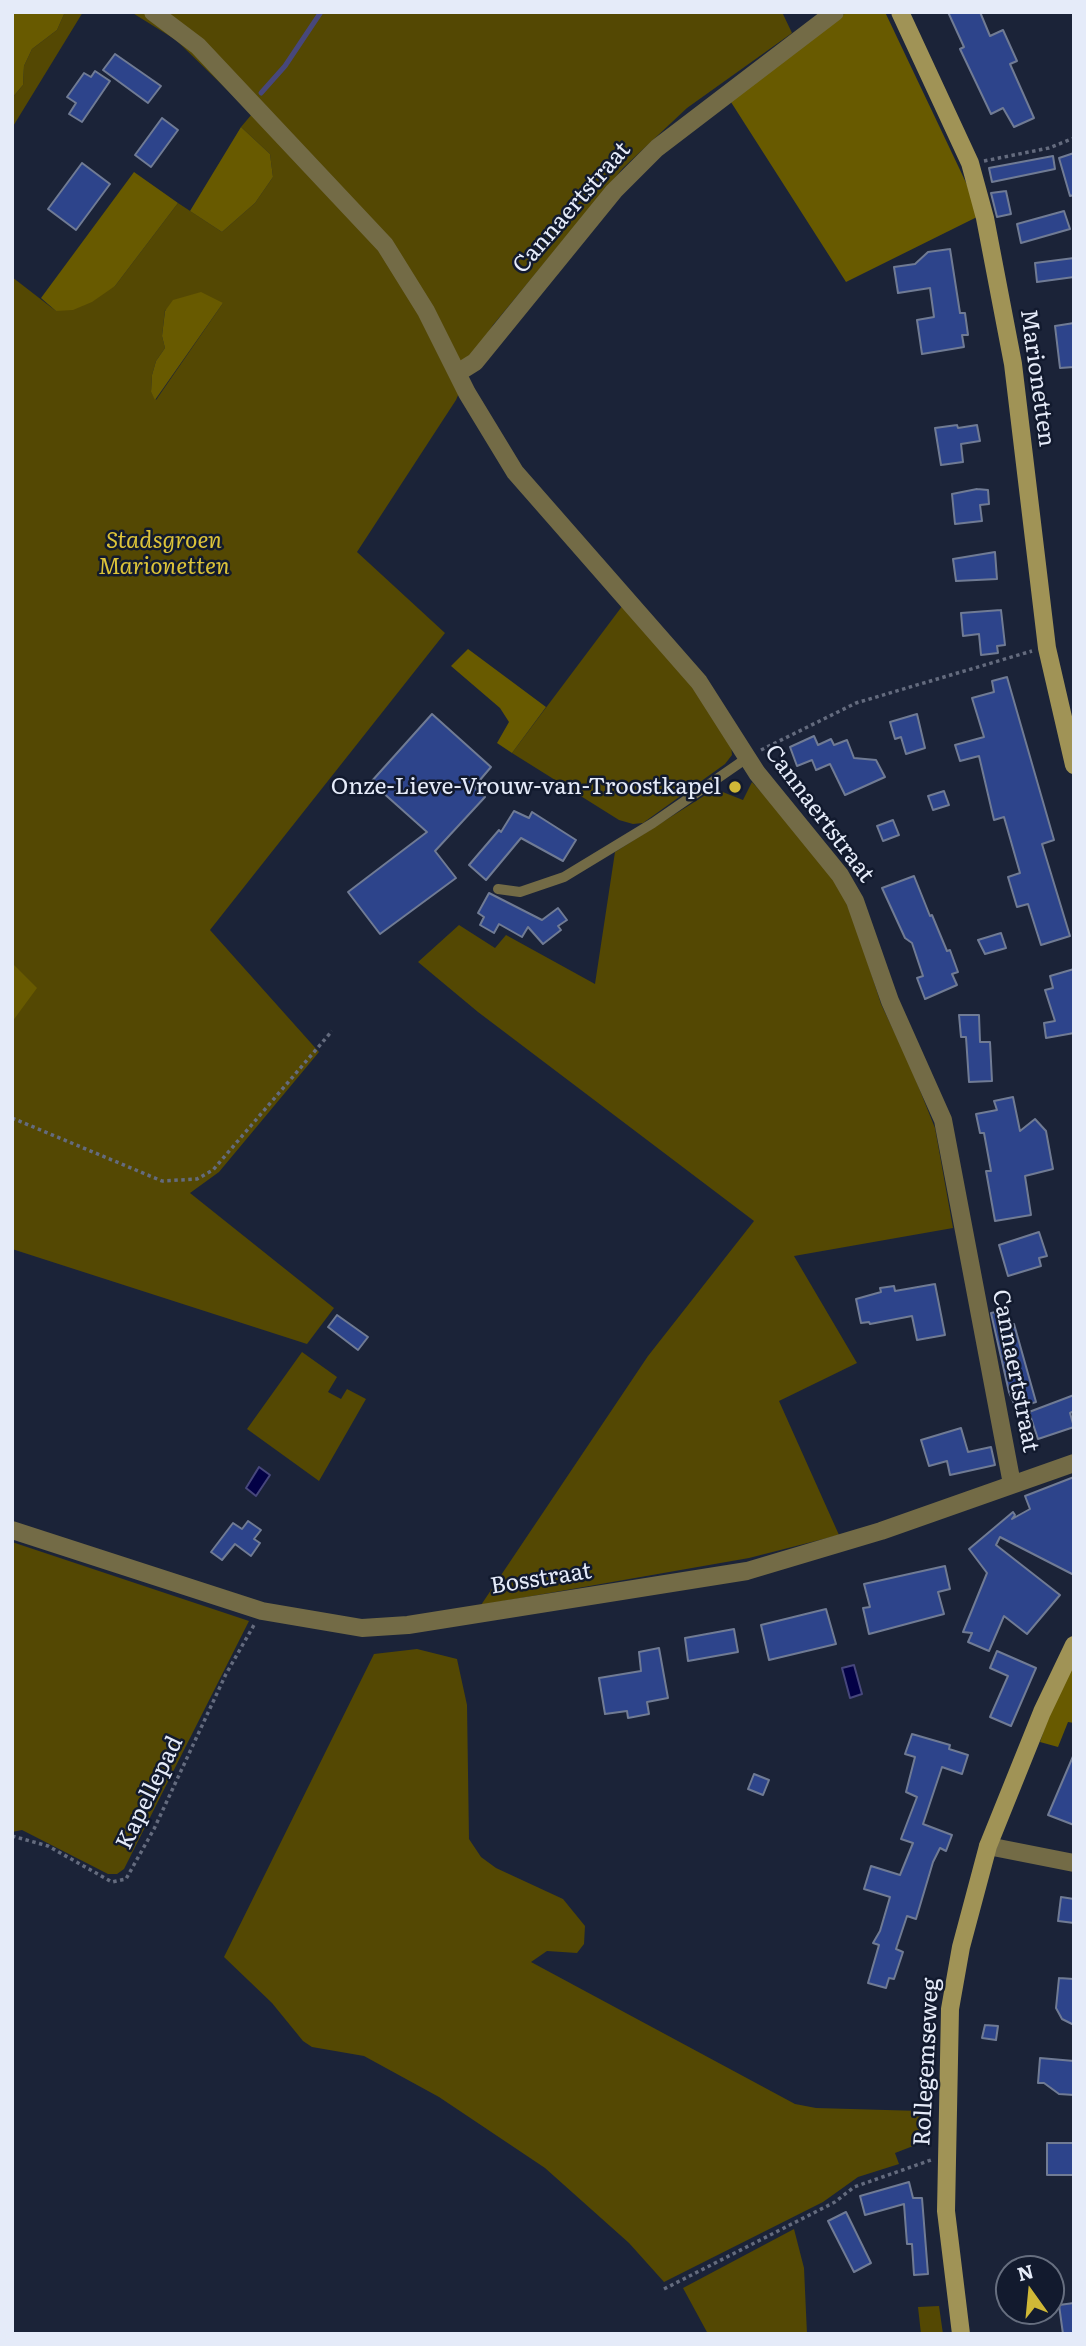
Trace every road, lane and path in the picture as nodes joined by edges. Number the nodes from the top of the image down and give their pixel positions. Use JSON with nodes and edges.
{"nodes":[{"id":1,"x":153,"y":12,"type":"edge"},
{"id":2,"x":835,"y":12,"type":"edge"},
{"id":3,"x":900,"y":12,"type":"edge"},
{"id":4,"x":1074,"y":138,"type":"edge"},
{"id":5,"x":970,"y":163,"type":"junction"},
{"id":6,"x":458,"y":372,"type":"junction"},
{"id":7,"x":1047,"y":648,"type":"junction"},
{"id":8,"x":747,"y":758,"type":"junction"},
{"id":9,"x":1074,"y":765,"type":"edge"},
{"id":10,"x":498,"y":889,"type":"dead end"},
{"id":11,"x":332,"y":1031,"type":"dead end"},
{"id":12,"x":12,"y":1118,"type":"edge"},
{"id":13,"x":1074,"y":1463,"type":"edge"},
{"id":14,"x":1012,"y":1484,"type":"junction"},
{"id":15,"x":12,"y":1530,"type":"edge"},
{"id":16,"x":262,"y":1611,"type":"junction"},
{"id":17,"x":1074,"y":1645,"type":"edge"},
{"id":18,"x":12,"y":1836,"type":"edge"},
{"id":19,"x":988,"y":1846,"type":"junction"},
{"id":20,"x":1074,"y":1863,"type":"edge"},
{"id":21,"x":947,"y":2158,"type":"junction"},
{"id":22,"x":664,"y":2289,"type":"dead end"},
{"id":23,"x":961,"y":2334,"type":"edge"}],
"edges":[{"from":1,"to":6,"type":"street","name":"Cannaertstraat"},
{"from":2,"to":6,"type":"street","name":"Cannaertstraat"},
{"from":3,"to":5,"type":"street","name":"Marionetten"},
{"from":4,"to":5,"type":"path"},
{"from":5,"to":7,"type":"street","name":"Marionetten"},
{"from":6,"to":8,"type":"street","name":"Cannaertstraat"},
{"from":7,"to":8,"type":"path"},
{"from":7,"to":9,"type":"street","name":"Marionetten"},
{"from":8,"to":10,"type":"lane"},
{"from":8,"to":14,"type":"street","name":"Cannaertstraat"},
{"from":11,"to":12,"type":"path"},
{"from":13,"to":14,"type":"street","name":"Bosstraat"},
{"from":14,"to":16,"type":"street","name":"Bosstraat"},
{"from":15,"to":16,"type":"street","name":"Bosstraat"},
{"from":16,"to":18,"type":"path","name":"Kapellepad"},
{"from":17,"to":19,"type":"street","name":"Rollegemseweg"},
{"from":19,"to":20,"type":"street"},
{"from":19,"to":21,"type":"street","name":"Rollegemseweg"},
{"from":21,"to":22,"type":"path"},
{"from":21,"to":23,"type":"street","name":"Rollegemseweg"}]}
